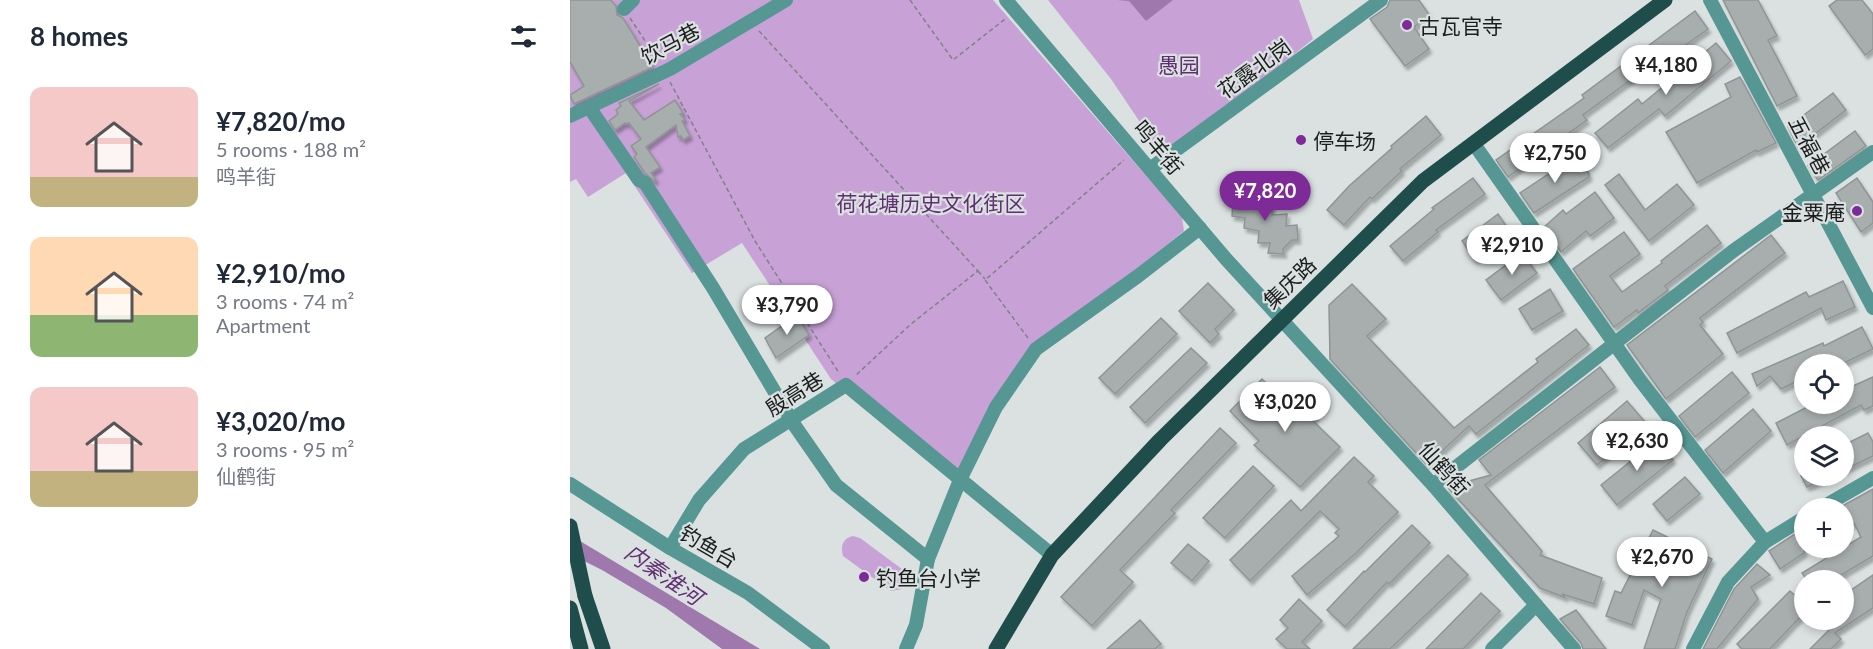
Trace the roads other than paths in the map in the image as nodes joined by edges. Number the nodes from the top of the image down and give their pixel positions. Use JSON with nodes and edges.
{"nodes":[{"id":1,"x":786,"y":0,"type":"edge"},
{"id":2,"x":1381,"y":0,"type":"edge"},
{"id":3,"x":1710,"y":0,"type":"edge"},
{"id":4,"x":1662,"y":1,"type":"edge"},
{"id":5,"x":1011,"y":5,"type":"edge"},
{"id":6,"x":589,"y":107,"type":"junction"},
{"id":7,"x":570,"y":116,"type":"edge"},
{"id":8,"x":1474,"y":144,"type":"junction"},
{"id":9,"x":1873,"y":152,"type":"edge"},
{"id":10,"x":1150,"y":169,"type":"junction"},
{"id":11,"x":1812,"y":194,"type":"junction"},
{"id":12,"x":1200,"y":228,"type":"junction"},
{"id":13,"x":1873,"y":308,"type":"edge"},
{"id":14,"x":1280,"y":320,"type":"junction"},
{"id":15,"x":1615,"y":344,"type":"junction"},
{"id":16,"x":791,"y":419,"type":"junction"},
{"id":17,"x":1873,"y":478,"type":"edge"},
{"id":18,"x":960,"y":480,"type":"junction"},
{"id":19,"x":570,"y":484,"type":"edge"},
{"id":20,"x":1433,"y":485,"type":"junction"},
{"id":21,"x":1838,"y":498,"type":"edge"},
{"id":22,"x":1794,"y":524,"type":"edge"},
{"id":23,"x":570,"y":526,"type":"edge"},
{"id":24,"x":1765,"y":542,"type":"junction"},
{"id":25,"x":670,"y":548,"type":"junction"},
{"id":26,"x":1052,"y":555,"type":"junction"},
{"id":27,"x":928,"y":559,"type":"junction"},
{"id":28,"x":1536,"y":605,"type":"junction"},
{"id":29,"x":570,"y":607,"type":"edge"},
{"id":30,"x":582,"y":649,"type":"edge"},
{"id":31,"x":603,"y":649,"type":"edge"},
{"id":32,"x":823,"y":649,"type":"edge"},
{"id":33,"x":906,"y":649,"type":"edge"},
{"id":34,"x":996,"y":649,"type":"edge"},
{"id":35,"x":1492,"y":649,"type":"edge"},
{"id":36,"x":1574,"y":649,"type":"edge"},
{"id":37,"x":1693,"y":649,"type":"edge"}],
"edges":[{"from":1,"to":6,"type":"street","name":"饮马巷"},
{"from":2,"to":10,"type":"street","name":"花露北岗"},
{"from":3,"to":11,"type":"street","name":"五福巷"},
{"from":4,"to":8,"type":"main road","name":"集庆路"},
{"from":5,"to":10,"type":"street","name":"鸣羊街"},
{"from":6,"to":7,"type":"street","name":"饮马巷"},
{"from":6,"to":16,"type":"street"},
{"from":8,"to":14,"type":"main road","name":"集庆路"},
{"from":8,"to":15,"type":"street"},
{"from":9,"to":11,"type":"street"},
{"from":10,"to":12,"type":"street","name":"鸣羊街"},
{"from":11,"to":13,"type":"street","name":"五福巷"},
{"from":11,"to":15,"type":"street"},
{"from":12,"to":14,"type":"street","name":"鸣羊街"},
{"from":12,"to":18,"type":"street"},
{"from":14,"to":20,"type":"street","name":"仙鹤街"},
{"from":14,"to":26,"type":"main road","name":"集庆路"},
{"from":15,"to":20,"type":"street"},
{"from":15,"to":24,"type":"street"},
{"from":16,"to":18,"type":"street","name":"殷高巷"},
{"from":16,"to":25,"type":"street","name":"殷高巷"},
{"from":16,"to":27,"type":"street"},
{"from":17,"to":21,"type":"street"},
{"from":18,"to":26,"type":"street","name":"殷高巷"},
{"from":18,"to":27,"type":"street"},
{"from":19,"to":25,"type":"street","name":"钓鱼台"},
{"from":20,"to":28,"type":"street","name":"仙鹤街"},
{"from":22,"to":24,"type":"street"},
{"from":23,"to":31,"type":"main road","bridge":true},
{"from":24,"to":37,"type":"street"},
{"from":25,"to":32,"type":"street","name":"钓鱼台"},
{"from":26,"to":34,"type":"main road","name":"集庆路"},
{"from":27,"to":33,"type":"street"},
{"from":28,"to":35,"type":"street"},
{"from":28,"to":36,"type":"street","name":"仙鹤街"},
{"from":29,"to":30,"type":"main road"}]}
